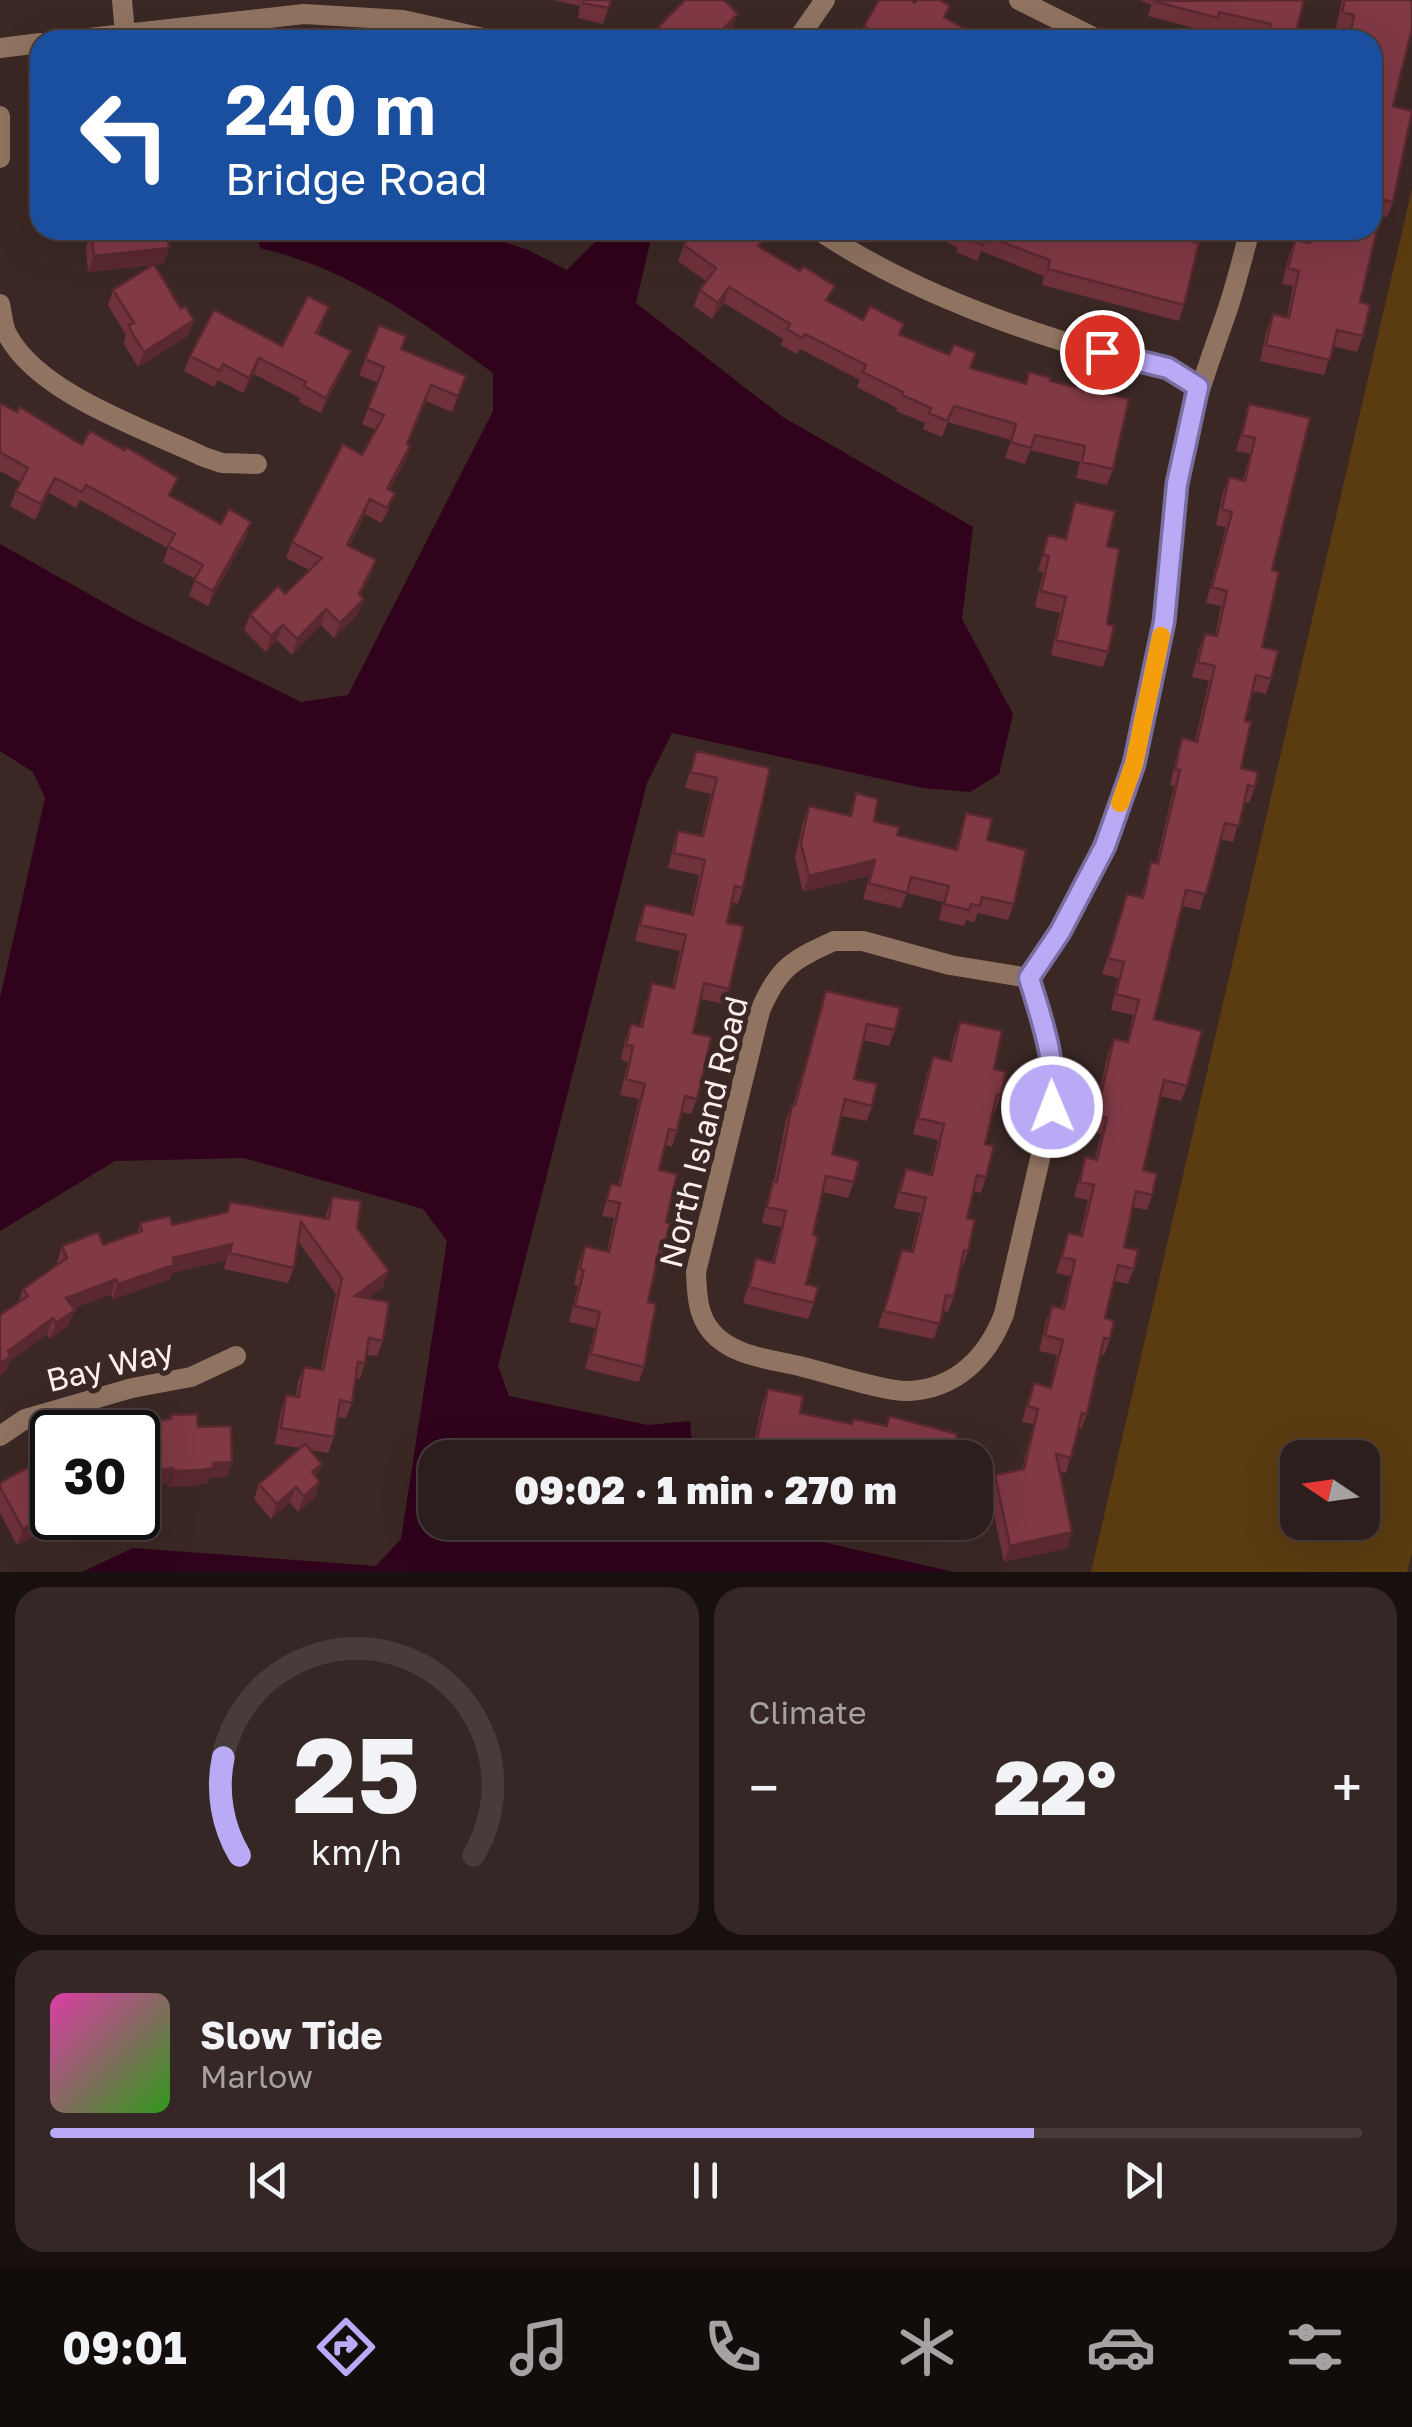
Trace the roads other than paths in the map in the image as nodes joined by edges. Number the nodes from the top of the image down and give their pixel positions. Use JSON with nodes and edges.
{"nodes":[{"id":1,"x":122,"y":0,"type":"edge"},
{"id":2,"x":825,"y":0,"type":"edge"},
{"id":3,"x":1019,"y":0,"type":"edge"},
{"id":4,"x":126,"y":30,"type":"edge"},
{"id":5,"x":154,"y":30,"type":"edge"},
{"id":6,"x":448,"y":30,"type":"edge"},
{"id":7,"x":804,"y":30,"type":"edge"},
{"id":8,"x":1079,"y":30,"type":"edge"},
{"id":9,"x":30,"y":44,"type":"edge"},
{"id":10,"x":0,"y":48,"type":"edge"},
{"id":11,"x":0,"y":116,"type":"edge"},
{"id":12,"x":0,"y":158,"type":"edge"},
{"id":13,"x":833,"y":240,"type":"edge"},
{"id":14,"x":1247,"y":240,"type":"edge"},
{"id":15,"x":0,"y":304,"type":"edge"},
{"id":16,"x":1198,"y":387,"type":"junction"},
{"id":17,"x":257,"y":464,"type":"dead end"},
{"id":18,"x":1029,"y":978,"type":"junction"},
{"id":19,"x":236,"y":1356,"type":"dead end"},
{"id":20,"x":0,"y":1436,"type":"edge"}],
"edges":[{"from":1,"to":4,"type":"street"},
{"from":2,"to":7,"type":"street"},
{"from":3,"to":8,"type":"street"},
{"from":5,"to":6,"type":"street"},
{"from":9,"to":10,"type":"street"},
{"from":11,"to":12,"type":"street"},
{"from":13,"to":16,"type":"street"},
{"from":14,"to":16,"type":"street"},
{"from":15,"to":17,"type":"street"},
{"from":16,"to":18,"type":"street"},
{"from":18,"to":18,"type":"street","name":"North Island Road"},
{"from":19,"to":20,"type":"street","name":"Bay Way"}]}
